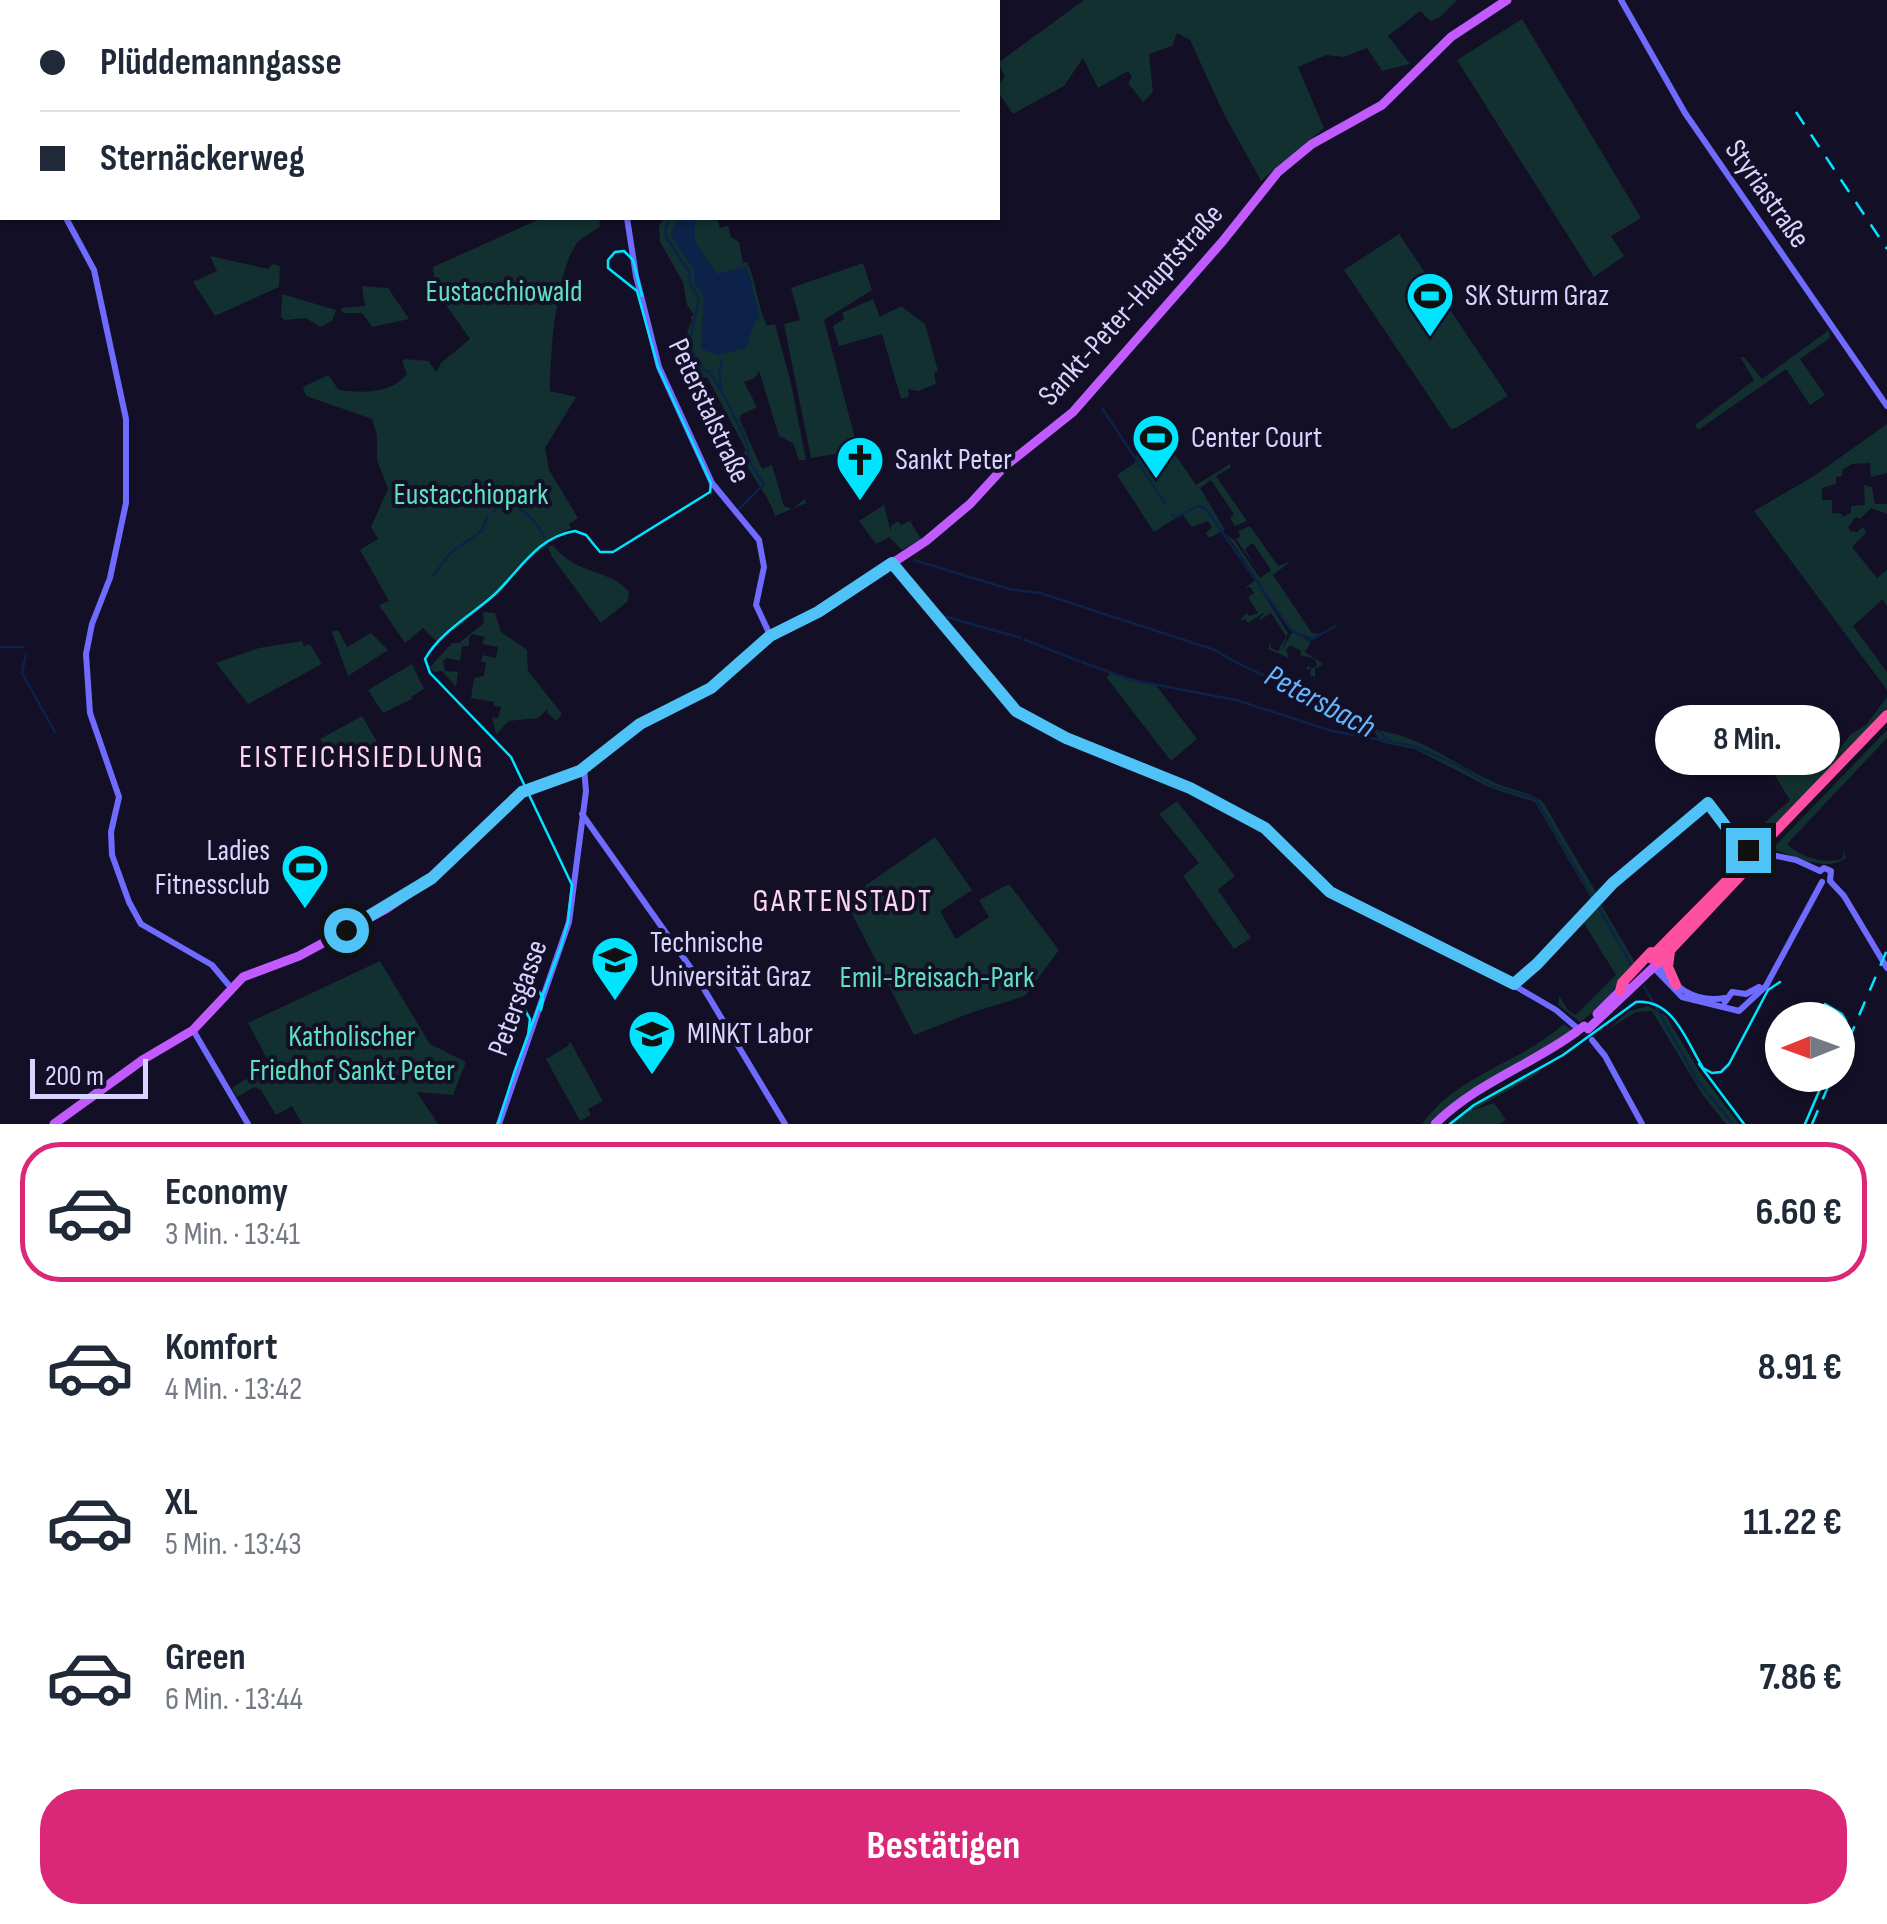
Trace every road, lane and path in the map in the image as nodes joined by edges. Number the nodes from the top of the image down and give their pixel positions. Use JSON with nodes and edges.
{"nodes":[{"id":1,"x":1507,"y":0,"type":"edge"},
{"id":2,"x":1621,"y":0,"type":"edge"},
{"id":3,"x":67,"y":220,"type":"edge"},
{"id":4,"x":627,"y":220,"type":"edge"},
{"id":5,"x":1887,"y":406,"type":"edge"},
{"id":6,"x":892,"y":563,"type":"junction"},
{"id":7,"x":770,"y":636,"type":"junction"},
{"id":8,"x":1887,"y":715,"type":"edge"},
{"id":9,"x":1887,"y":724,"type":"edge"},
{"id":10,"x":584,"y":768,"type":"junction"},
{"id":11,"x":582,"y":814,"type":"junction"},
{"id":12,"x":1759,"y":853,"type":"junction"},
{"id":13,"x":1820,"y":871,"type":"junction"},
{"id":14,"x":1826,"y":881,"type":"junction"},
{"id":15,"x":1713,"y":894,"type":"junction"},
{"id":16,"x":1670,"y":950,"type":"junction"},
{"id":17,"x":1655,"y":968,"type":"junction"},
{"id":18,"x":1887,"y":968,"type":"edge"},
{"id":19,"x":256,"y":974,"type":"junction"},
{"id":20,"x":1770,"y":975,"type":"junction"},
{"id":21,"x":242,"y":977,"type":"junction"},
{"id":22,"x":225,"y":978,"type":"junction"},
{"id":23,"x":1514,"y":984,"type":"junction"},
{"id":24,"x":1676,"y":985,"type":"junction"},
{"id":25,"x":232,"y":989,"type":"junction"},
{"id":26,"x":1620,"y":991,"type":"junction"},
{"id":27,"x":1741,"y":994,"type":"junction"},
{"id":28,"x":1725,"y":1002,"type":"junction"},
{"id":29,"x":1745,"y":1004,"type":"junction"},
{"id":30,"x":193,"y":1030,"type":"junction"},
{"id":31,"x":1583,"y":1032,"type":"junction"},
{"id":32,"x":54,"y":1124,"type":"edge"},
{"id":33,"x":248,"y":1124,"type":"edge"},
{"id":34,"x":499,"y":1124,"type":"edge"},
{"id":35,"x":785,"y":1124,"type":"edge"},
{"id":36,"x":1435,"y":1124,"type":"edge"},
{"id":37,"x":1443,"y":1124,"type":"edge"},
{"id":38,"x":1642,"y":1124,"type":"edge"}],
"edges":[{"from":1,"to":6,"type":"main road","name":"Sankt-Peter-Hauptstraße"},
{"from":2,"to":5,"type":"main road","name":"Styriastraße"},
{"from":3,"to":22,"type":"main road"},
{"from":4,"to":7,"type":"main road","name":"Peterstalstraße"},
{"from":6,"to":7,"type":"main road","name":"Sankt-Peter-Hauptstraße"},
{"from":6,"to":23,"type":"main road"},
{"from":7,"to":10,"type":"main road","name":"Sankt-Peter-Hauptstraße"},
{"from":8,"to":12,"type":"highway"},
{"from":9,"to":12,"type":"highway"},
{"from":10,"to":11,"type":"main road"},
{"from":10,"to":19,"type":"main road","name":"Sankt-Peter-Hauptstraße"},
{"from":11,"to":34,"type":"main road","name":"Petersgasse"},
{"from":11,"to":35,"type":"main road"},
{"from":12,"to":13,"type":"main road"},
{"from":12,"to":15,"type":"highway"},
{"from":12,"to":16,"type":"highway"},
{"from":12,"to":23,"type":"main road"},
{"from":13,"to":14,"type":"main road"},
{"from":13,"to":14,"type":"main road"},
{"from":14,"to":18,"type":"main road"},
{"from":14,"to":20,"type":"main road"},
{"from":15,"to":17,"type":"highway"},
{"from":15,"to":26,"type":"highway"},
{"from":16,"to":17,"type":"highway"},
{"from":16,"to":24,"type":"highway"},
{"from":17,"to":24,"type":"main road"},
{"from":17,"to":26,"type":"main road"},
{"from":17,"to":28,"type":"main road"},
{"from":17,"to":31,"type":"main road"},
{"from":19,"to":21,"type":"main road"},
{"from":19,"to":25,"type":"main road"},
{"from":20,"to":27,"type":"main road"},
{"from":20,"to":29,"type":"main road"},
{"from":21,"to":22,"type":"main road"},
{"from":21,"to":25,"type":"main road"},
{"from":22,"to":25,"type":"main road"},
{"from":23,"to":31,"type":"main road"},
{"from":24,"to":28,"type":"main road"},
{"from":25,"to":30,"type":"main road"},
{"from":26,"to":31,"type":"main road"},
{"from":27,"to":28,"type":"main road"},
{"from":27,"to":29,"type":"main road"},
{"from":28,"to":29,"type":"main road"},
{"from":30,"to":32,"type":"main road"},
{"from":30,"to":33,"type":"main road"},
{"from":31,"to":36,"type":"main road"},
{"from":31,"to":37,"type":"main road"},
{"from":31,"to":38,"type":"main road"}]}
